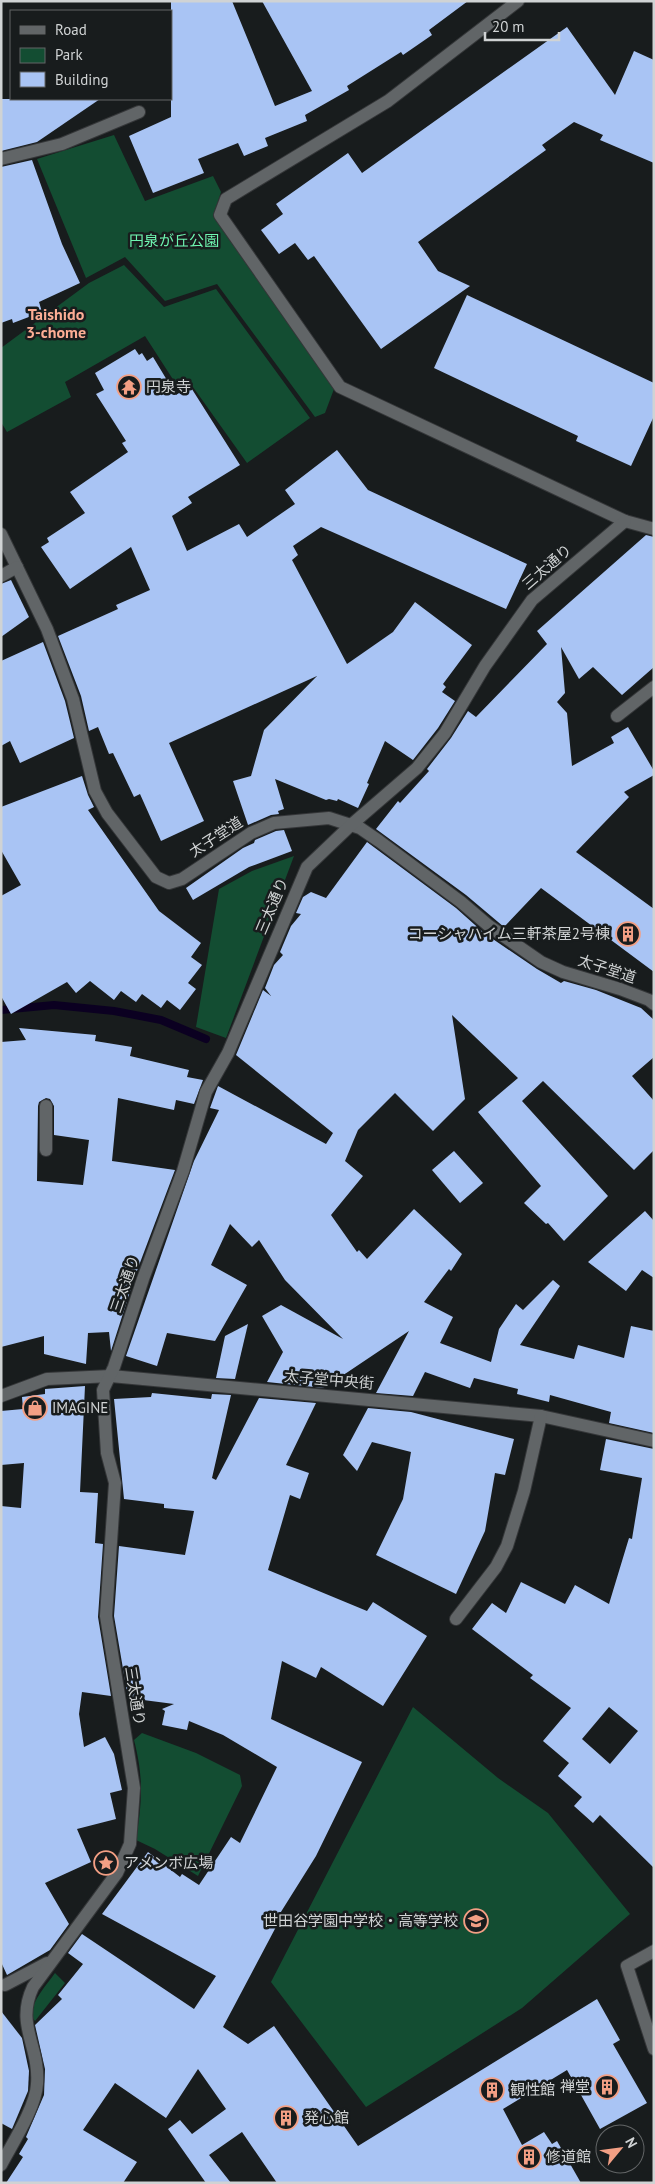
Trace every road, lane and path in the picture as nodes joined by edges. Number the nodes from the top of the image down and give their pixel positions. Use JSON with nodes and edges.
{"nodes":[{"id":1,"x":518,"y":1,"type":"edge"},
{"id":2,"x":139,"y":112,"type":"dead end"},
{"id":3,"x":1,"y":158,"type":"edge"},
{"id":4,"x":625,"y":521,"type":"junction"},
{"id":5,"x":654,"y":529,"type":"edge"},
{"id":6,"x":1,"y":534,"type":"edge"},
{"id":7,"x":17,"y":568,"type":"junction"},
{"id":8,"x":1,"y":576,"type":"edge"},
{"id":9,"x":654,"y":687,"type":"edge"},
{"id":10,"x":617,"y":716,"type":"dead end"},
{"id":11,"x":351,"y":824,"type":"junction"},
{"id":12,"x":652,"y":1001,"type":"edge"},
{"id":13,"x":46,"y":1106,"type":"dead end"},
{"id":14,"x":46,"y":1150,"type":"dead end"},
{"id":15,"x":111,"y":1376,"type":"junction"},
{"id":16,"x":1,"y":1396,"type":"edge"},
{"id":17,"x":541,"y":1416,"type":"junction"},
{"id":18,"x":654,"y":1441,"type":"edge"},
{"id":19,"x":456,"y":1619,"type":"dead end"},
{"id":20,"x":654,"y":1951,"type":"edge"},
{"id":21,"x":53,"y":1959,"type":"junction"},
{"id":22,"x":5,"y":1985,"type":"dead end"},
{"id":23,"x":654,"y":2049,"type":"edge"},
{"id":24,"x":1,"y":2165,"type":"edge"}],
"edges":[{"from":1,"to":4,"type":"street"},
{"from":2,"to":3,"type":"street"},
{"from":4,"to":5,"type":"street"},
{"from":4,"to":11,"type":"street","name":"三太通り"},
{"from":6,"to":7,"type":"street","name":"太子堂道"},
{"from":7,"to":8,"type":"street"},
{"from":7,"to":11,"type":"street","name":"太子堂道"},
{"from":9,"to":10,"type":"street"},
{"from":11,"to":12,"type":"street","name":"太子堂道"},
{"from":11,"to":15,"type":"street","name":"三太通り"},
{"from":13,"to":14,"type":"street"},
{"from":15,"to":16,"type":"street","name":"太子堂中央街"},
{"from":15,"to":17,"type":"street","name":"太子堂中央街"},
{"from":15,"to":21,"type":"street","name":"三太通り"},
{"from":17,"to":18,"type":"street","name":"太子堂中央街"},
{"from":17,"to":19,"type":"street"},
{"from":20,"to":23,"type":"street"},
{"from":21,"to":22,"type":"street"},
{"from":21,"to":24,"type":"street","name":"三太通り"}]}
